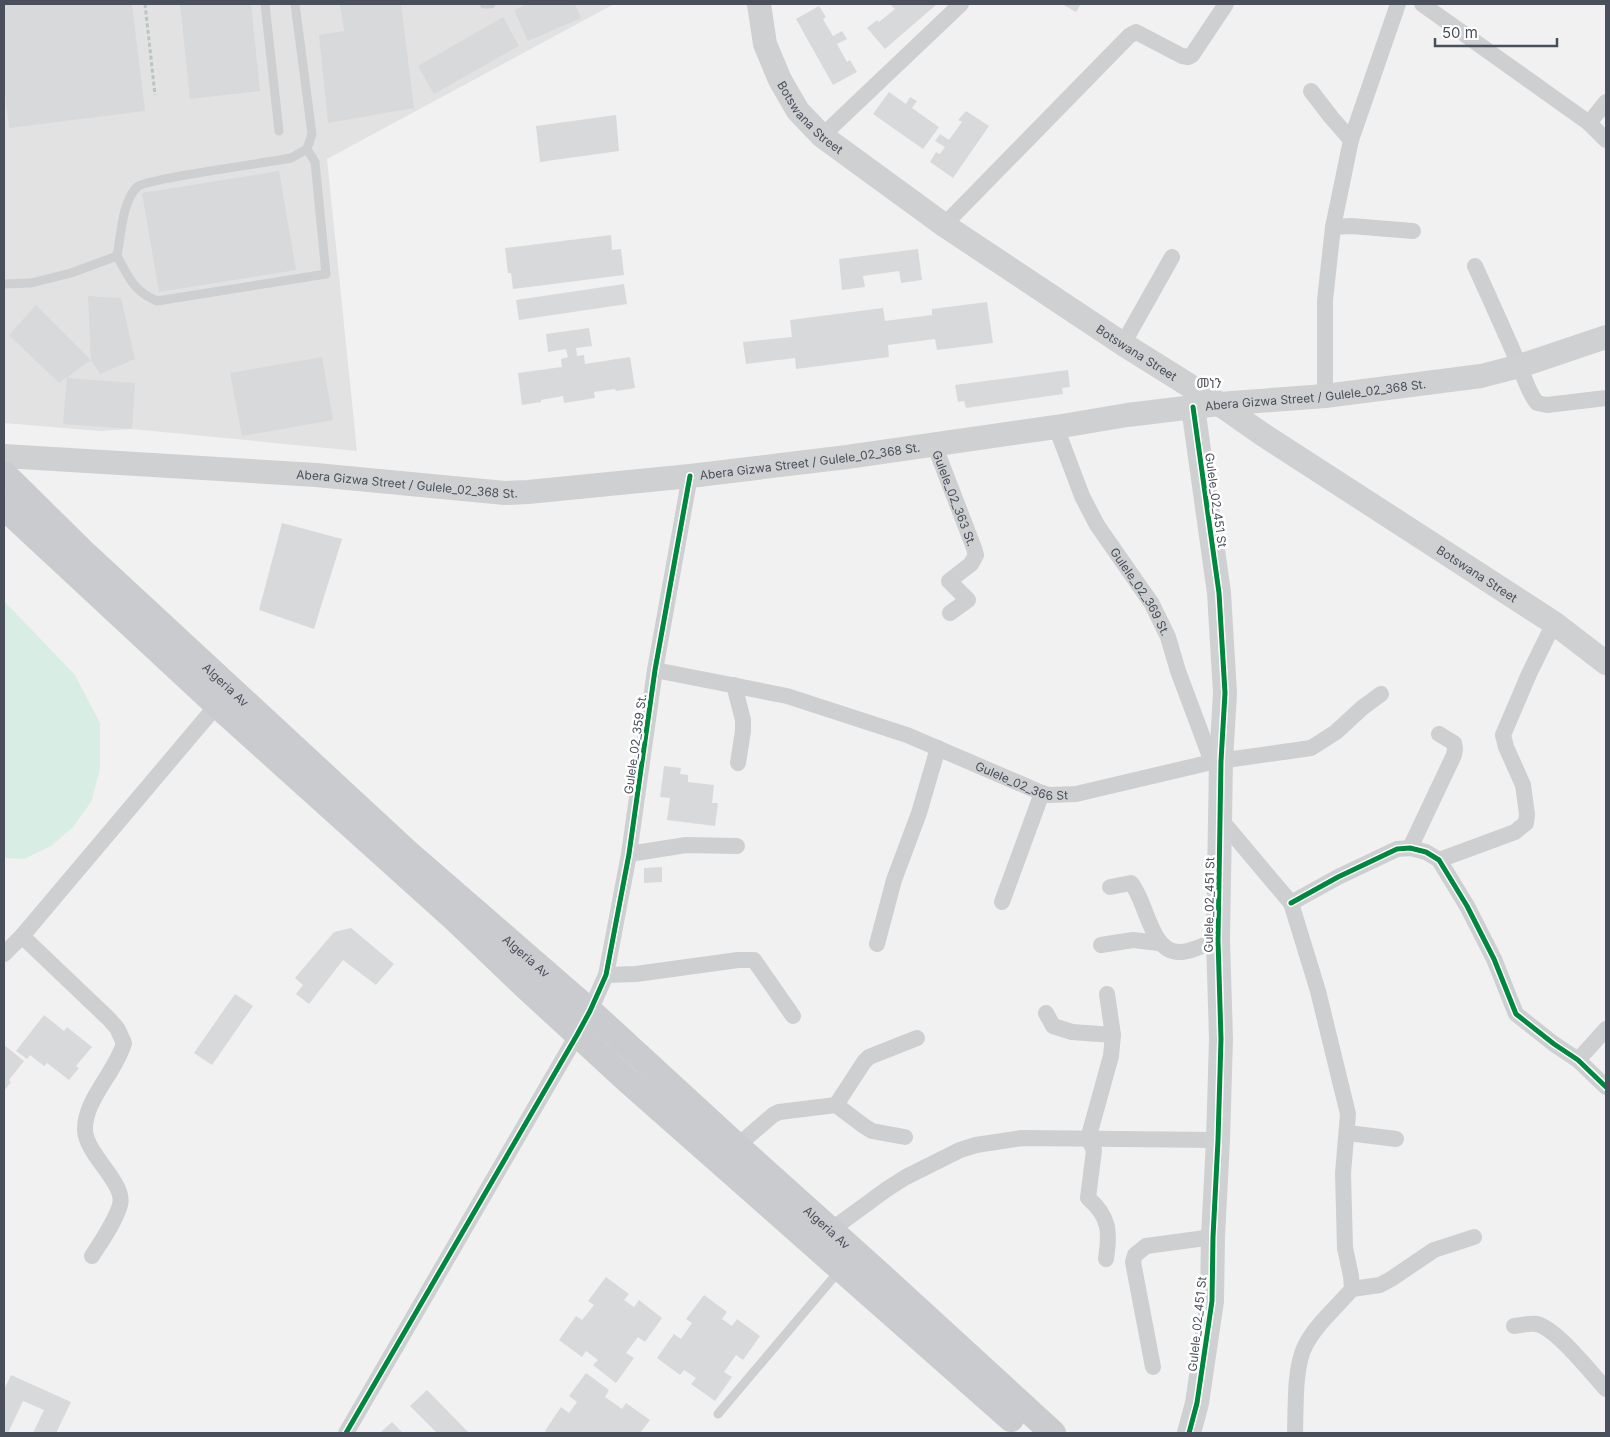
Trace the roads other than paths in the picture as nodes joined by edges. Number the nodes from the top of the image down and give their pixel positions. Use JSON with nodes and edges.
{"nodes":[{"id":1,"x":265,"y":4,"type":"edge"},
{"id":2,"x":295,"y":4,"type":"edge"},
{"id":3,"x":484,"y":4,"type":"edge"},
{"id":4,"x":491,"y":4,"type":"edge"},
{"id":5,"x":759,"y":4,"type":"edge"},
{"id":6,"x":961,"y":4,"type":"edge"},
{"id":7,"x":1226,"y":4,"type":"edge"},
{"id":8,"x":1398,"y":4,"type":"edge"},
{"id":9,"x":1422,"y":4,"type":"edge"},
{"id":10,"x":1311,"y":91,"type":"dead end"},
{"id":11,"x":1606,"y":102,"type":"edge"},
{"id":12,"x":1589,"y":123,"type":"junction"},
{"id":13,"x":279,"y":131,"type":"dead end"},
{"id":14,"x":822,"y":136,"type":"junction"},
{"id":15,"x":1351,"y":140,"type":"junction"},
{"id":16,"x":1606,"y":140,"type":"edge"},
{"id":17,"x":307,"y":150,"type":"junction"},
{"id":18,"x":944,"y":224,"type":"junction"},
{"id":19,"x":1333,"y":227,"type":"junction"},
{"id":20,"x":1413,"y":231,"type":"dead end"},
{"id":21,"x":117,"y":256,"type":"junction"},
{"id":22,"x":1172,"y":256,"type":"dead end"},
{"id":23,"x":1475,"y":266,"type":"dead end"},
{"id":24,"x":4,"y":284,"type":"edge"},
{"id":25,"x":1606,"y":337,"type":"edge"},
{"id":26,"x":1123,"y":344,"type":"junction"},
{"id":27,"x":1520,"y":366,"type":"junction"},
{"id":28,"x":1325,"y":396,"type":"junction"},
{"id":29,"x":1606,"y":398,"type":"edge"},
{"id":30,"x":1219,"y":404,"type":"junction"},
{"id":31,"x":1193,"y":407,"type":"junction"},
{"id":32,"x":1056,"y":427,"type":"junction"},
{"id":33,"x":934,"y":444,"type":"junction"},
{"id":34,"x":4,"y":456,"type":"edge"},
{"id":35,"x":4,"y":474,"type":"edge"},
{"id":36,"x":690,"y":476,"type":"junction"},
{"id":37,"x":4,"y":507,"type":"edge"},
{"id":38,"x":950,"y":613,"type":"dead end"},
{"id":39,"x":1554,"y":624,"type":"junction"},
{"id":40,"x":1602,"y":654,"type":"edge"},
{"id":41,"x":655,"y":670,"type":"junction"},
{"id":42,"x":734,"y":685,"type":"junction"},
{"id":43,"x":1381,"y":694,"type":"dead end"},
{"id":44,"x":223,"y":697,"type":"junction"},
{"id":45,"x":1439,"y":734,"type":"dead end"},
{"id":46,"x":938,"y":748,"type":"junction"},
{"id":47,"x":1217,"y":762,"type":"junction"},
{"id":48,"x":738,"y":763,"type":"dead end"},
{"id":49,"x":1042,"y":793,"type":"junction"},
{"id":50,"x":1221,"y":820,"type":"junction"},
{"id":51,"x":737,"y":846,"type":"dead end"},
{"id":52,"x":1410,"y":848,"type":"junction"},
{"id":53,"x":629,"y":854,"type":"junction"},
{"id":54,"x":1439,"y":860,"type":"junction"},
{"id":55,"x":1110,"y":887,"type":"dead end"},
{"id":56,"x":1002,"y":902,"type":"dead end"},
{"id":57,"x":1291,"y":903,"type":"junction"},
{"id":58,"x":22,"y":936,"type":"junction"},
{"id":59,"x":1218,"y":940,"type":"junction"},
{"id":60,"x":1159,"y":943,"type":"junction"},
{"id":61,"x":877,"y":944,"type":"dead end"},
{"id":62,"x":1101,"y":945,"type":"dead end"},
{"id":63,"x":4,"y":954,"type":"edge"},
{"id":64,"x":606,"y":975,"type":"junction"},
{"id":65,"x":1107,"y":994,"type":"dead end"},
{"id":66,"x":590,"y":1011,"type":"junction"},
{"id":67,"x":1046,"y":1013,"type":"dead end"},
{"id":68,"x":793,"y":1016,"type":"dead end"},
{"id":69,"x":1606,"y":1028,"type":"edge"},
{"id":70,"x":577,"y":1035,"type":"junction"},
{"id":71,"x":1112,"y":1035,"type":"junction"},
{"id":72,"x":917,"y":1038,"type":"dead end"},
{"id":73,"x":1578,"y":1060,"type":"junction"},
{"id":74,"x":1606,"y":1087,"type":"edge"},
{"id":75,"x":836,"y":1105,"type":"junction"},
{"id":76,"x":1348,"y":1133,"type":"junction"},
{"id":77,"x":905,"y":1137,"type":"dead end"},
{"id":78,"x":1088,"y":1139,"type":"junction"},
{"id":79,"x":1396,"y":1139,"type":"dead end"},
{"id":80,"x":1218,"y":1140,"type":"junction"},
{"id":81,"x":737,"y":1146,"type":"junction"},
{"id":82,"x":831,"y":1230,"type":"junction"},
{"id":83,"x":1474,"y":1236,"type":"dead end"},
{"id":84,"x":1212,"y":1237,"type":"junction"},
{"id":85,"x":92,"y":1256,"type":"dead end"},
{"id":86,"x":1106,"y":1259,"type":"dead end"},
{"id":87,"x":841,"y":1269,"type":"junction"},
{"id":88,"x":1352,"y":1289,"type":"junction"},
{"id":89,"x":1514,"y":1326,"type":"dead end"},
{"id":90,"x":1153,"y":1368,"type":"dead end"},
{"id":91,"x":1606,"y":1389,"type":"edge"},
{"id":92,"x":718,"y":1414,"type":"dead end"},
{"id":93,"x":346,"y":1433,"type":"edge"},
{"id":94,"x":1027,"y":1433,"type":"edge"},
{"id":95,"x":1053,"y":1433,"type":"edge"},
{"id":96,"x":1189,"y":1433,"type":"edge"},
{"id":97,"x":1295,"y":1433,"type":"edge"}],
"edges":[{"from":1,"to":13,"type":"lane"},
{"from":2,"to":17,"type":"lane"},
{"from":3,"to":4,"type":"lane"},
{"from":5,"to":14,"type":"main road","name":"Botswana Street"},
{"from":6,"to":14,"type":"street"},
{"from":7,"to":18,"type":"street"},
{"from":8,"to":15,"type":"street"},
{"from":9,"to":12,"type":"street"},
{"from":10,"to":15,"type":"street"},
{"from":11,"to":12,"type":"street"},
{"from":12,"to":16,"type":"street"},
{"from":14,"to":18,"type":"main road","name":"Botswana Street"},
{"from":15,"to":19,"type":"street"},
{"from":17,"to":21,"type":"lane"},
{"from":17,"to":21,"type":"lane"},
{"from":18,"to":26,"type":"main road","name":"Botswana Street"},
{"from":19,"to":20,"type":"street"},
{"from":19,"to":28,"type":"street"},
{"from":21,"to":24,"type":"lane"},
{"from":22,"to":26,"type":"street"},
{"from":23,"to":27,"type":"street"},
{"from":25,"to":27,"type":"main road","name":"Abera Gizwa Street / Gulele_02_368 St."},
{"from":26,"to":30,"type":"main road","name":"Botswana Street"},
{"from":27,"to":28,"type":"main road","name":"Abera Gizwa Street / Gulele_02_368 St."},
{"from":27,"to":29,"type":"street"},
{"from":28,"to":30,"type":"main road","name":"Abera Gizwa Street / Gulele_02_368 St."},
{"from":30,"to":31,"type":"main road","name":"Abera Gizwa Street / Gulele_02_368 St."},
{"from":30,"to":39,"type":"main road","name":"Botswana Street"},
{"from":31,"to":32,"type":"main road","name":"Abera Gizwa Street / Gulele_02_368 St."},
{"from":31,"to":47,"type":"main road","name":"Gulele_02_451 St"},
{"from":32,"to":33,"type":"main road","name":"Abera Gizwa Street / Gulele_02_368 St."},
{"from":32,"to":47,"type":"street","name":"Gulele_02_369 St."},
{"from":33,"to":36,"type":"main road","name":"Abera Gizwa Street / Gulele_02_368 St."},
{"from":33,"to":38,"type":"street","name":"Gulele_02_363 St."},
{"from":34,"to":36,"type":"main road","name":"Abera Gizwa Street / Gulele_02_368 St."},
{"from":35,"to":44,"type":"main road","name":"Algeria Av"},
{"from":36,"to":41,"type":"street","name":"Gulele_02_359 St."},
{"from":37,"to":44,"type":"main road","name":"Algeria Av"},
{"from":39,"to":40,"type":"main road","name":"Botswana Street"},
{"from":39,"to":54,"type":"street"},
{"from":41,"to":42,"type":"street","name":"Gulele_02_366 St"},
{"from":41,"to":53,"type":"street","name":"Gulele_02_359 St."},
{"from":42,"to":46,"type":"street","name":"Gulele_02_366 St"},
{"from":42,"to":48,"type":"street"},
{"from":43,"to":47,"type":"street","name":"Gulele_02_366 St"},
{"from":44,"to":58,"type":"street"},
{"from":44,"to":66,"type":"main road","name":"Algeria Av"},
{"from":44,"to":70,"type":"main road","name":"Algeria Av"},
{"from":45,"to":52,"type":"street"},
{"from":46,"to":49,"type":"street","name":"Gulele_02_366 St"},
{"from":46,"to":61,"type":"street"},
{"from":47,"to":49,"type":"street","name":"Gulele_02_366 St"},
{"from":47,"to":50,"type":"main road","name":"Gulele_02_451 St"},
{"from":49,"to":56,"type":"street"},
{"from":50,"to":57,"type":"street"},
{"from":50,"to":59,"type":"main road","name":"Gulele_02_451 St"},
{"from":51,"to":53,"type":"street"},
{"from":52,"to":54,"type":"street"},
{"from":52,"to":57,"type":"street"},
{"from":53,"to":64,"type":"street","name":"Gulele_02_359 St."},
{"from":54,"to":73,"type":"street"},
{"from":55,"to":60,"type":"street"},
{"from":57,"to":76,"type":"street"},
{"from":58,"to":63,"type":"street"},
{"from":58,"to":85,"type":"street"},
{"from":59,"to":60,"type":"street"},
{"from":59,"to":80,"type":"main road","name":"Gulele_02_451 St"},
{"from":60,"to":62,"type":"street"},
{"from":64,"to":66,"type":"street","name":"Gulele_02_359 St."},
{"from":64,"to":68,"type":"street"},
{"from":65,"to":71,"type":"street"},
{"from":66,"to":70,"type":"street","name":"Gulele_02_359 St."},
{"from":66,"to":81,"type":"main road","name":"Algeria Av"},
{"from":67,"to":71,"type":"street"},
{"from":69,"to":73,"type":"street"},
{"from":70,"to":87,"type":"main road","name":"Algeria Av"},
{"from":70,"to":93,"type":"street","name":"Gulele_02_359 St."},
{"from":71,"to":78,"type":"street"},
{"from":72,"to":75,"type":"street"},
{"from":73,"to":74,"type":"street"},
{"from":75,"to":77,"type":"street"},
{"from":75,"to":81,"type":"street"},
{"from":76,"to":79,"type":"street"},
{"from":76,"to":88,"type":"street"},
{"from":78,"to":80,"type":"street"},
{"from":78,"to":82,"type":"street"},
{"from":78,"to":86,"type":"street"},
{"from":80,"to":84,"type":"main road","name":"Gulele_02_451 St"},
{"from":81,"to":82,"type":"main road","name":"Algeria Av"},
{"from":82,"to":95,"type":"main road","name":"Algeria Av"},
{"from":83,"to":88,"type":"street"},
{"from":84,"to":90,"type":"street"},
{"from":84,"to":96,"type":"main road","name":"Gulele_02_451 St"},
{"from":87,"to":92,"type":"lane"},
{"from":87,"to":94,"type":"main road","name":"Algeria Av"},
{"from":88,"to":97,"type":"street"},
{"from":89,"to":91,"type":"street"}]}
